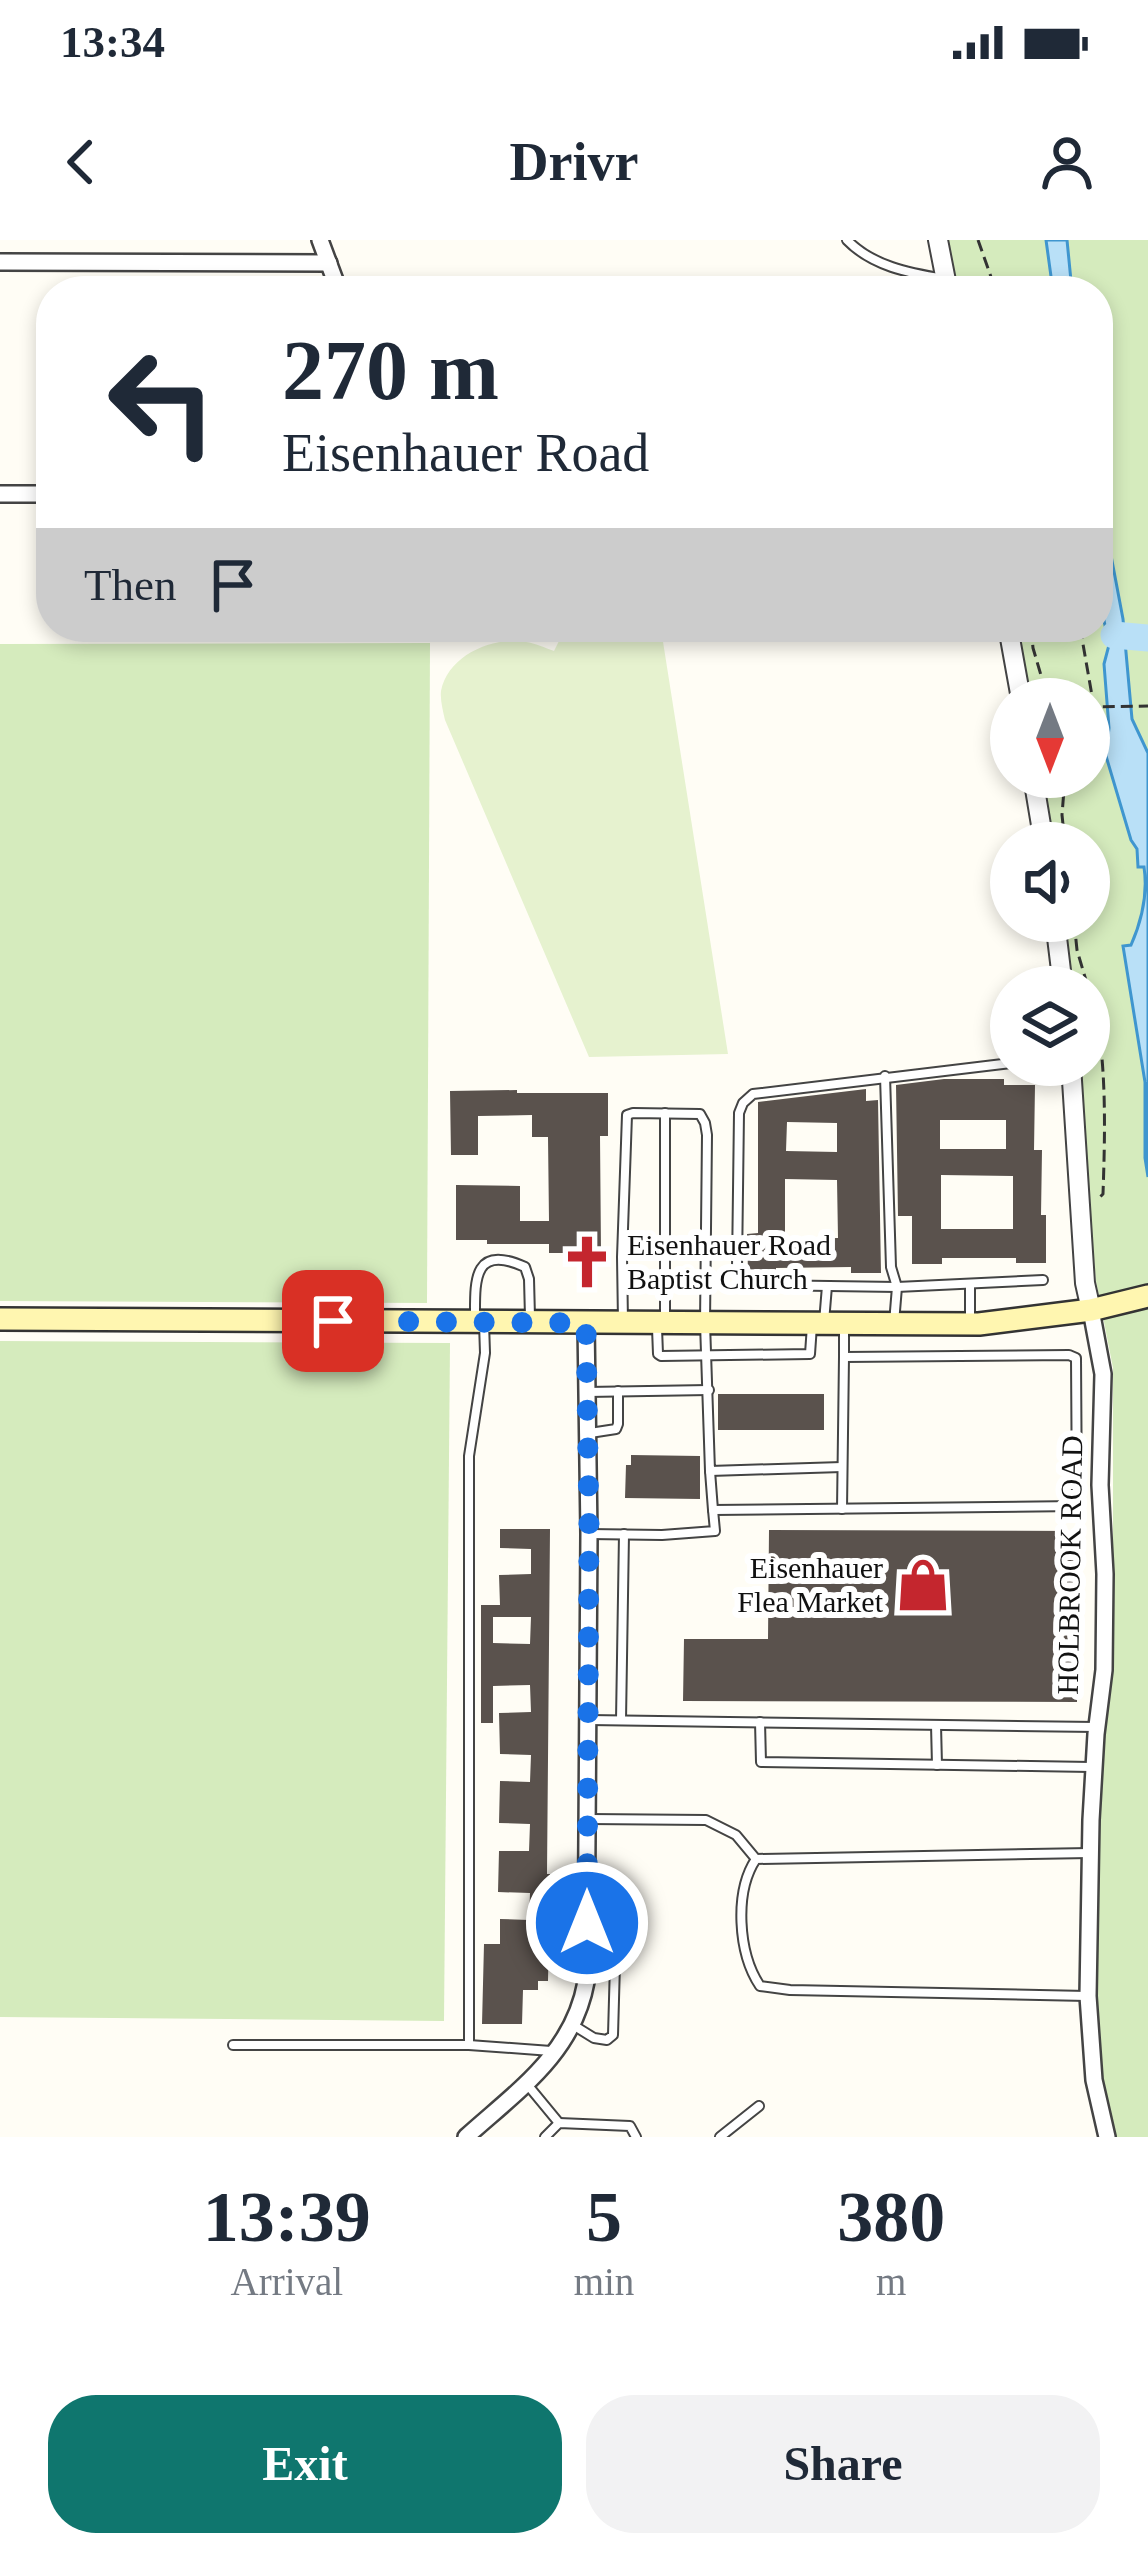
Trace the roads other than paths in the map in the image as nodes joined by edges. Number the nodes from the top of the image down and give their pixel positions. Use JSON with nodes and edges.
{"nodes":[{"id":1,"x":320,"y":240,"type":"edge"},
{"id":2,"x":847,"y":240,"type":"edge"},
{"id":3,"x":938,"y":240,"type":"edge"},
{"id":4,"x":0,"y":262,"type":"edge"},
{"id":5,"x":329,"y":263,"type":"junction"},
{"id":6,"x":334,"y":276,"type":"edge"},
{"id":7,"x":918,"y":276,"type":"edge"},
{"id":8,"x":945,"y":276,"type":"edge"},
{"id":9,"x":0,"y":494,"type":"edge"},
{"id":10,"x":36,"y":494,"type":"edge"},
{"id":11,"x":1011,"y":642,"type":"edge"},
{"id":12,"x":1017,"y":678,"type":"edge"},
{"id":13,"x":990,"y":1066,"type":"edge"},
{"id":14,"x":885,"y":1076,"type":"junction"},
{"id":15,"x":1072,"y":1086,"type":"edge"},
{"id":16,"x":665,"y":1113,"type":"junction"},
{"id":17,"x":1043,"y":1280,"type":"dead end"},
{"id":18,"x":970,"y":1283,"type":"junction"},
{"id":19,"x":826,"y":1286,"type":"junction"},
{"id":20,"x":897,"y":1287,"type":"junction"},
{"id":21,"x":1148,"y":1295,"type":"edge"},
{"id":22,"x":1102,"y":1307,"type":"junction"},
{"id":23,"x":0,"y":1319,"type":"edge"},
{"id":24,"x":479,"y":1322,"type":"junction"},
{"id":25,"x":530,"y":1322,"type":"junction"},
{"id":26,"x":586,"y":1323,"type":"junction"},
{"id":27,"x":623,"y":1323,"type":"junction"},
{"id":28,"x":661,"y":1323,"type":"junction"},
{"id":29,"x":705,"y":1323,"type":"junction"},
{"id":30,"x":827,"y":1324,"type":"junction"},
{"id":31,"x":894,"y":1324,"type":"junction"},
{"id":32,"x":970,"y":1324,"type":"junction"},
{"id":33,"x":708,"y":1357,"type":"junction"},
{"id":34,"x":844,"y":1357,"type":"junction"},
{"id":35,"x":709,"y":1390,"type":"junction"},
{"id":36,"x":618,"y":1391,"type":"junction"},
{"id":37,"x":586,"y":1392,"type":"junction"},
{"id":38,"x":587,"y":1434,"type":"junction"},
{"id":39,"x":842,"y":1467,"type":"junction"},
{"id":40,"x":710,"y":1471,"type":"junction"},
{"id":41,"x":842,"y":1509,"type":"junction"},
{"id":42,"x":713,"y":1510,"type":"junction"},
{"id":43,"x":589,"y":1534,"type":"junction"},
{"id":44,"x":624,"y":1534,"type":"junction"},
{"id":45,"x":588,"y":1720,"type":"junction"},
{"id":46,"x":622,"y":1720,"type":"junction"},
{"id":47,"x":760,"y":1722,"type":"junction"},
{"id":48,"x":936,"y":1725,"type":"junction"},
{"id":49,"x":1096,"y":1726,"type":"junction"},
{"id":50,"x":937,"y":1765,"type":"junction"},
{"id":51,"x":1094,"y":1767,"type":"junction"},
{"id":52,"x":587,"y":1820,"type":"junction"},
{"id":53,"x":1090,"y":1853,"type":"junction"},
{"id":54,"x":756,"y":1859,"type":"junction"},
{"id":55,"x":587,"y":1928,"type":"junction"},
{"id":56,"x":1088,"y":1996,"type":"junction"},
{"id":57,"x":573,"y":2025,"type":"junction"},
{"id":58,"x":469,"y":2044,"type":"junction"},
{"id":59,"x":233,"y":2045,"type":"dead end"},
{"id":60,"x":558,"y":2050,"type":"junction"},
{"id":61,"x":526,"y":2084,"type":"junction"},
{"id":62,"x":759,"y":2105,"type":"dead end"},
{"id":63,"x":559,"y":2123,"type":"junction"},
{"id":64,"x":466,"y":2137,"type":"edge"},
{"id":65,"x":544,"y":2137,"type":"edge"},
{"id":66,"x":636,"y":2137,"type":"edge"},
{"id":67,"x":720,"y":2137,"type":"edge"},
{"id":68,"x":1107,"y":2137,"type":"edge"}],
"edges":[{"from":1,"to":5,"type":"street"},
{"from":2,"to":7,"type":"lane"},
{"from":3,"to":8,"type":"street"},
{"from":4,"to":5,"type":"street"},
{"from":5,"to":6,"type":"street"},
{"from":9,"to":10,"type":"street"},
{"from":11,"to":12,"type":"street"},
{"from":13,"to":14,"type":"lane"},
{"from":14,"to":19,"type":"lane"},
{"from":14,"to":20,"type":"lane"},
{"from":15,"to":22,"type":"street","name":"HOLBROOK ROAD"},
{"from":16,"to":27,"type":"lane"},
{"from":16,"to":28,"type":"lane"},
{"from":16,"to":29,"type":"lane"},
{"from":17,"to":18,"type":"lane"},
{"from":18,"to":20,"type":"lane"},
{"from":18,"to":32,"type":"lane"},
{"from":19,"to":20,"type":"lane"},
{"from":19,"to":30,"type":"lane"},
{"from":20,"to":31,"type":"lane"},
{"from":21,"to":22,"type":"main road"},
{"from":22,"to":32,"type":"main road"},
{"from":22,"to":49,"type":"street","name":"HOLBROOK ROAD"},
{"from":23,"to":24,"type":"main road"},
{"from":24,"to":25,"type":"main road"},
{"from":24,"to":25,"type":"lane"},
{"from":24,"to":58,"type":"lane"},
{"from":25,"to":26,"type":"main road"},
{"from":26,"to":27,"type":"main road"},
{"from":26,"to":37,"type":"street"},
{"from":27,"to":28,"type":"main road"},
{"from":28,"to":29,"type":"main road"},
{"from":28,"to":33,"type":"lane"},
{"from":29,"to":30,"type":"main road"},
{"from":29,"to":33,"type":"lane"},
{"from":30,"to":31,"type":"main road"},
{"from":30,"to":33,"type":"lane"},
{"from":30,"to":34,"type":"lane"},
{"from":31,"to":32,"type":"main road"},
{"from":33,"to":35,"type":"lane"},
{"from":34,"to":39,"type":"lane"},
{"from":34,"to":41,"type":"lane"},
{"from":35,"to":36,"type":"lane"},
{"from":35,"to":40,"type":"lane"},
{"from":36,"to":37,"type":"lane"},
{"from":36,"to":38,"type":"lane"},
{"from":37,"to":38,"type":"street"},
{"from":38,"to":43,"type":"street"},
{"from":39,"to":40,"type":"lane"},
{"from":39,"to":41,"type":"lane"},
{"from":40,"to":42,"type":"lane"},
{"from":41,"to":42,"type":"lane"},
{"from":42,"to":44,"type":"lane"},
{"from":43,"to":44,"type":"lane"},
{"from":43,"to":45,"type":"street"},
{"from":44,"to":46,"type":"lane"},
{"from":45,"to":46,"type":"lane"},
{"from":45,"to":52,"type":"street"},
{"from":46,"to":47,"type":"lane"},
{"from":47,"to":48,"type":"lane"},
{"from":47,"to":50,"type":"lane"},
{"from":48,"to":49,"type":"lane"},
{"from":48,"to":50,"type":"lane"},
{"from":49,"to":51,"type":"street","name":"HOLBROOK ROAD"},
{"from":50,"to":51,"type":"lane"},
{"from":51,"to":53,"type":"street","name":"HOLBROOK ROAD"},
{"from":52,"to":54,"type":"lane"},
{"from":52,"to":55,"type":"street"},
{"from":53,"to":54,"type":"lane"},
{"from":53,"to":56,"type":"street","name":"HOLBROOK ROAD"},
{"from":54,"to":56,"type":"lane"},
{"from":55,"to":57,"type":"street"},
{"from":55,"to":57,"type":"lane"},
{"from":56,"to":68,"type":"street","name":"HOLBROOK ROAD"},
{"from":57,"to":60,"type":"street"},
{"from":58,"to":59,"type":"lane"},
{"from":58,"to":60,"type":"lane"},
{"from":60,"to":61,"type":"street"},
{"from":61,"to":63,"type":"lane"},
{"from":61,"to":64,"type":"street"},
{"from":62,"to":67,"type":"lane"},
{"from":63,"to":65,"type":"lane"},
{"from":63,"to":66,"type":"lane"}]}
